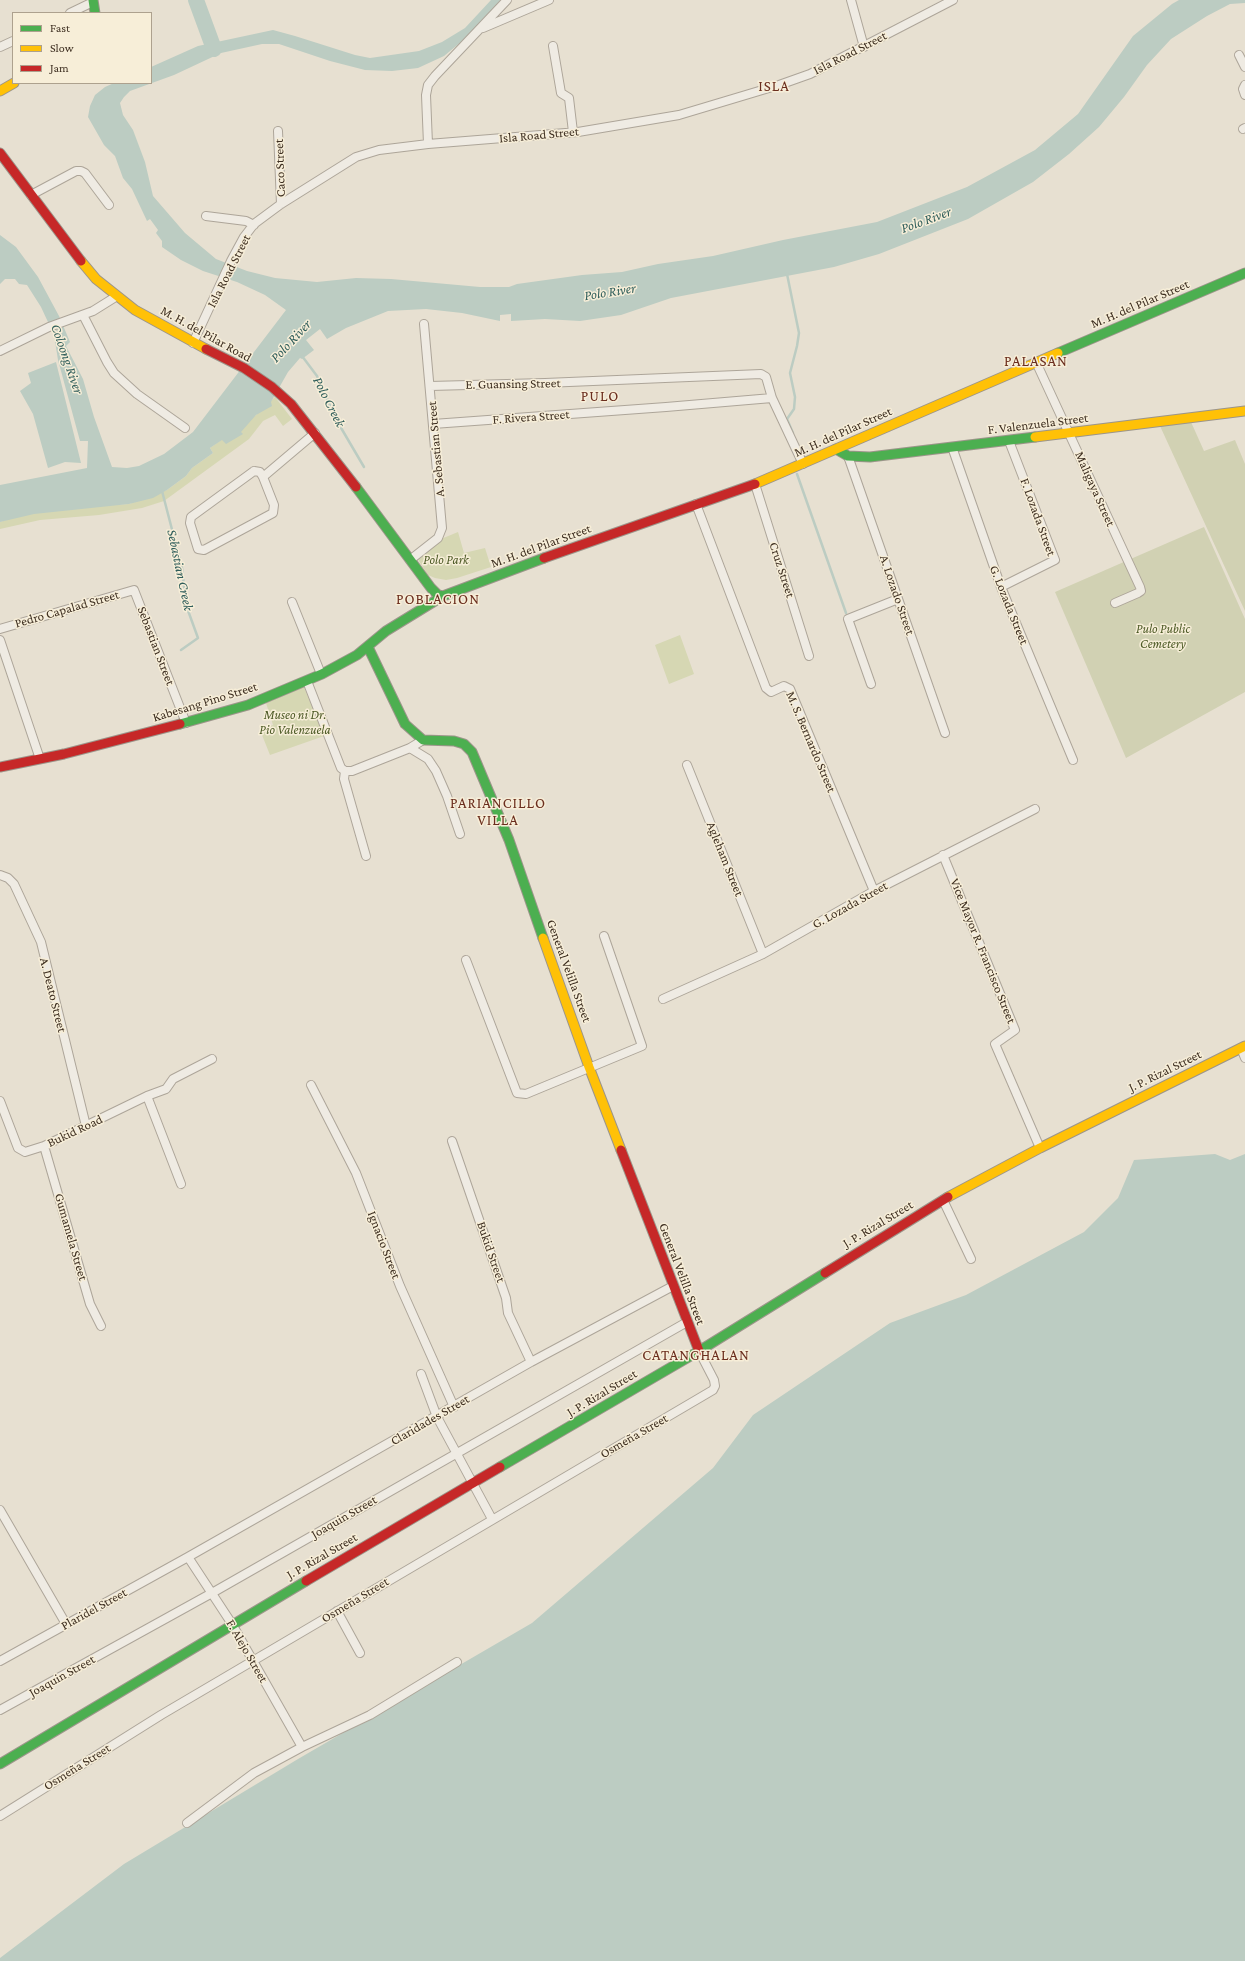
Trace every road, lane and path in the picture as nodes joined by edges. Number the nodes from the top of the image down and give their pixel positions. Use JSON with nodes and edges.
{"nodes":[{"id":1,"x":507,"y":0,"type":"edge"},
{"id":2,"x":549,"y":0,"type":"edge"},
{"id":3,"x":851,"y":0,"type":"edge"},
{"id":4,"x":953,"y":0,"type":"edge"},
{"id":5,"x":93,"y":1,"type":"edge"},
{"id":6,"x":72,"y":12,"type":"edge"},
{"id":7,"x":95,"y":12,"type":"edge"},
{"id":8,"x":478,"y":30,"type":"junction"},
{"id":9,"x":12,"y":41,"type":"edge"},
{"id":10,"x":553,"y":46,"type":"dead end"},
{"id":11,"x":0,"y":47,"type":"edge"},
{"id":12,"x":864,"y":47,"type":"junction"},
{"id":13,"x":1239,"y":55,"type":"dead end"},
{"id":14,"x":1245,"y":67,"type":"edge"},
{"id":15,"x":12,"y":84,"type":"edge"},
{"id":16,"x":1245,"y":85,"type":"edge"},
{"id":17,"x":0,"y":91,"type":"edge"},
{"id":18,"x":1245,"y":95,"type":"edge"},
{"id":19,"x":278,"y":131,"type":"dead end"},
{"id":20,"x":574,"y":132,"type":"junction"},
{"id":21,"x":428,"y":144,"type":"junction"},
{"id":22,"x":0,"y":153,"type":"edge"},
{"id":23,"x":31,"y":195,"type":"junction"},
{"id":24,"x":282,"y":204,"type":"junction"},
{"id":25,"x":109,"y":206,"type":"dead end"},
{"id":26,"x":206,"y":216,"type":"dead end"},
{"id":27,"x":251,"y":223,"type":"junction"},
{"id":28,"x":1245,"y":273,"type":"edge"},
{"id":29,"x":117,"y":296,"type":"junction"},
{"id":30,"x":83,"y":315,"type":"junction"},
{"id":31,"x":424,"y":324,"type":"dead end"},
{"id":32,"x":193,"y":343,"type":"junction"},
{"id":33,"x":0,"y":351,"type":"edge"},
{"id":34,"x":1036,"y":362,"type":"junction"},
{"id":35,"x":430,"y":386,"type":"junction"},
{"id":36,"x":772,"y":398,"type":"junction"},
{"id":37,"x":1245,"y":411,"type":"edge"},
{"id":38,"x":433,"y":424,"type":"junction"},
{"id":39,"x":185,"y":428,"type":"dead end"},
{"id":40,"x":315,"y":433,"type":"junction"},
{"id":41,"x":1070,"y":433,"type":"junction"},
{"id":42,"x":1009,"y":441,"type":"junction"},
{"id":43,"x":952,"y":447,"type":"junction"},
{"id":44,"x":836,"y":449,"type":"junction"},
{"id":45,"x":848,"y":456,"type":"junction"},
{"id":46,"x":803,"y":464,"type":"junction"},
{"id":47,"x":263,"y":477,"type":"junction"},
{"id":48,"x":754,"y":484,"type":"junction"},
{"id":49,"x":696,"y":504,"type":"junction"},
{"id":50,"x":410,"y":560,"type":"junction"},
{"id":51,"x":1001,"y":587,"type":"junction"},
{"id":52,"x":134,"y":590,"type":"joint"},
{"id":53,"x":443,"y":596,"type":"junction"},
{"id":54,"x":898,"y":599,"type":"junction"},
{"id":55,"x":292,"y":602,"type":"dead end"},
{"id":56,"x":1116,"y":603,"type":"dead end"},
{"id":57,"x":0,"y":629,"type":"edge"},
{"id":58,"x":0,"y":640,"type":"edge"},
{"id":59,"x":368,"y":648,"type":"junction"},
{"id":60,"x":809,"y":656,"type":"dead end"},
{"id":61,"x":321,"y":674,"type":"junction"},
{"id":62,"x":307,"y":681,"type":"junction"},
{"id":63,"x":871,"y":684,"type":"dead end"},
{"id":64,"x":186,"y":723,"type":"junction"},
{"id":65,"x":945,"y":733,"type":"dead end"},
{"id":66,"x":423,"y":740,"type":"junction"},
{"id":67,"x":410,"y":748,"type":"junction"},
{"id":68,"x":40,"y":759,"type":"junction"},
{"id":69,"x":1073,"y":760,"type":"dead end"},
{"id":70,"x":687,"y":765,"type":"dead end"},
{"id":71,"x":0,"y":767,"type":"edge"},
{"id":72,"x":345,"y":771,"type":"junction"},
{"id":73,"x":1035,"y":809,"type":"dead end"},
{"id":74,"x":460,"y":834,"type":"dead end"},
{"id":75,"x":943,"y":855,"type":"junction"},
{"id":76,"x":366,"y":856,"type":"dead end"},
{"id":77,"x":0,"y":875,"type":"edge"},
{"id":78,"x":874,"y":891,"type":"junction"},
{"id":79,"x":604,"y":936,"type":"dead end"},
{"id":80,"x":763,"y":954,"type":"junction"},
{"id":81,"x":466,"y":960,"type":"dead end"},
{"id":82,"x":663,"y":999,"type":"dead end"},
{"id":83,"x":1243,"y":1047,"type":"edge"},
{"id":84,"x":1245,"y":1058,"type":"edge"},
{"id":85,"x":212,"y":1059,"type":"dead end"},
{"id":86,"x":589,"y":1068,"type":"junction"},
{"id":87,"x":311,"y":1085,"type":"dead end"},
{"id":88,"x":147,"y":1096,"type":"junction"},
{"id":89,"x":0,"y":1101,"type":"edge"},
{"id":90,"x":86,"y":1126,"type":"junction"},
{"id":91,"x":452,"y":1141,"type":"dead end"},
{"id":92,"x":44,"y":1146,"type":"junction"},
{"id":93,"x":1040,"y":1148,"type":"junction"},
{"id":94,"x":181,"y":1184,"type":"dead end"},
{"id":95,"x":943,"y":1200,"type":"junction"},
{"id":96,"x":971,"y":1259,"type":"dead end"},
{"id":97,"x":673,"y":1286,"type":"junction"},
{"id":98,"x":687,"y":1322,"type":"junction"},
{"id":99,"x":101,"y":1326,"type":"dead end"},
{"id":100,"x":699,"y":1351,"type":"junction"},
{"id":101,"x":531,"y":1362,"type":"junction"},
{"id":102,"x":420,"y":1374,"type":"dead end"},
{"id":103,"x":454,"y":1407,"type":"junction"},
{"id":104,"x":437,"y":1417,"type":"junction"},
{"id":105,"x":456,"y":1452,"type":"junction"},
{"id":106,"x":473,"y":1484,"type":"junction"},
{"id":107,"x":0,"y":1510,"type":"edge"},
{"id":108,"x":492,"y":1519,"type":"junction"},
{"id":109,"x":188,"y":1557,"type":"junction"},
{"id":110,"x":212,"y":1593,"type":"junction"},
{"id":111,"x":337,"y":1611,"type":"junction"},
{"id":112,"x":66,"y":1624,"type":"junction"},
{"id":113,"x":232,"y":1624,"type":"junction"},
{"id":114,"x":360,"y":1653,"type":"dead end"},
{"id":115,"x":0,"y":1661,"type":"edge"},
{"id":116,"x":253,"y":1661,"type":"junction"},
{"id":117,"x":457,"y":1662,"type":"dead end"},
{"id":118,"x":0,"y":1710,"type":"edge"},
{"id":119,"x":302,"y":1747,"type":"junction"},
{"id":120,"x":0,"y":1764,"type":"edge"},
{"id":121,"x":0,"y":1816,"type":"edge"},
{"id":122,"x":187,"y":1823,"type":"dead end"}],
"edges":[{"from":1,"to":8,"type":"street"},
{"from":2,"to":8,"type":"street"},
{"from":3,"to":12,"type":"street"},
{"from":4,"to":12,"type":"street","name":"Isla Road Street"},
{"from":5,"to":6,"type":"street"},
{"from":5,"to":7,"type":"main road"},
{"from":8,"to":21,"type":"street"},
{"from":9,"to":11,"type":"street"},
{"from":10,"to":20,"type":"street"},
{"from":12,"to":20,"type":"street","name":"Isla Road Street"},
{"from":13,"to":14,"type":"street"},
{"from":15,"to":17,"type":"main road"},
{"from":16,"to":18,"type":"street"},
{"from":19,"to":24,"type":"street","name":"Caco Street"},
{"from":20,"to":21,"type":"street","name":"Isla Road Street"},
{"from":21,"to":24,"type":"street","name":"Isla Road Street"},
{"from":22,"to":23,"type":"main road","name":"M. H. del Pilar Road"},
{"from":23,"to":25,"type":"street"},
{"from":23,"to":29,"type":"main road","name":"M. H. del Pilar Road"},
{"from":24,"to":27,"type":"street","name":"Isla Road Street"},
{"from":26,"to":27,"type":"street"},
{"from":27,"to":32,"type":"street","name":"Isla Road Street"},
{"from":28,"to":34,"type":"main road","name":"M. H. del Pilar Street"},
{"from":29,"to":30,"type":"street"},
{"from":29,"to":32,"type":"main road","name":"M. H. del Pilar Road"},
{"from":30,"to":33,"type":"street"},
{"from":30,"to":39,"type":"street"},
{"from":31,"to":35,"type":"street","name":"A. Sebastian Street"},
{"from":32,"to":40,"type":"main road","name":"M. H. del Pilar Road"},
{"from":34,"to":41,"type":"street","name":"Maligaya Street"},
{"from":34,"to":44,"type":"main road","name":"M. H. del Pilar Street"},
{"from":35,"to":36,"type":"street","name":"E. Guansing Street"},
{"from":35,"to":38,"type":"street","name":"A. Sebastian Street"},
{"from":36,"to":38,"type":"street","name":"F. Rivera Street"},
{"from":36,"to":46,"type":"street"},
{"from":37,"to":41,"type":"main road","name":"F. Valenzuela Street"},
{"from":38,"to":50,"type":"street","name":"A. Sebastian Street"},
{"from":40,"to":47,"type":"street"},
{"from":40,"to":50,"type":"main road","name":"M. H. del Pilar Road"},
{"from":41,"to":42,"type":"main road","name":"F. Valenzuela Street"},
{"from":41,"to":56,"type":"street","name":"Maligaya Street"},
{"from":42,"to":43,"type":"main road","name":"F. Valenzuela Street"},
{"from":42,"to":51,"type":"street","name":"F. Lozada Street"},
{"from":43,"to":45,"type":"main road","name":"F. Valenzuela Street"},
{"from":43,"to":51,"type":"street","name":"G. Lozada Street"},
{"from":44,"to":45,"type":"main road","name":"F. Valenzuela Street"},
{"from":44,"to":46,"type":"main road","name":"M. H. del Pilar Street"},
{"from":45,"to":54,"type":"street","name":"A. Lozado Street"},
{"from":46,"to":48,"type":"main road","name":"M. H. del Pilar Street"},
{"from":47,"to":47,"type":"street"},
{"from":48,"to":49,"type":"main road","name":"M. H. del Pilar Street"},
{"from":48,"to":60,"type":"street","name":"Cruz Street"},
{"from":49,"to":53,"type":"main road","name":"M. H. del Pilar Street"},
{"from":49,"to":78,"type":"street","name":"M. S. Bernardo Street"},
{"from":50,"to":53,"type":"main road","name":"M. H. del Pilar Road"},
{"from":51,"to":69,"type":"street","name":"G. Lozada Street"},
{"from":52,"to":57,"type":"street","name":"Pedro Capalad Street"},
{"from":52,"to":64,"type":"street","name":"Sebastian Street"},
{"from":53,"to":59,"type":"main road","name":"M. H. del Pilar Street"},
{"from":54,"to":63,"type":"street"},
{"from":54,"to":65,"type":"street","name":"A. Lozado Street"},
{"from":55,"to":61,"type":"street"},
{"from":58,"to":68,"type":"street"},
{"from":59,"to":61,"type":"main road","name":"Kabesang Pino Street"},
{"from":59,"to":66,"type":"main road"},
{"from":61,"to":62,"type":"main road","name":"Kabesang Pino Street"},
{"from":62,"to":64,"type":"main road","name":"Kabesang Pino Street"},
{"from":62,"to":72,"type":"street"},
{"from":64,"to":68,"type":"main road","name":"Kabesang Pino Street"},
{"from":66,"to":67,"type":"street"},
{"from":66,"to":86,"type":"main road","name":"General Velilla Street"},
{"from":67,"to":72,"type":"street"},
{"from":67,"to":74,"type":"street"},
{"from":68,"to":71,"type":"main road","name":"Kabesang Pino Street"},
{"from":70,"to":80,"type":"street","name":"Agleham Street"},
{"from":72,"to":76,"type":"street"},
{"from":73,"to":75,"type":"street","name":"G. Lozada Street"},
{"from":75,"to":78,"type":"street","name":"G. Lozada Street"},
{"from":75,"to":93,"type":"street","name":"Vice Mayor R. Francisco Street"},
{"from":77,"to":90,"type":"street","name":"A. Deato Street"},
{"from":78,"to":80,"type":"street","name":"G. Lozada Street"},
{"from":79,"to":86,"type":"street"},
{"from":80,"to":82,"type":"street","name":"G. Lozada Street"},
{"from":81,"to":86,"type":"street"},
{"from":83,"to":84,"type":"street"},
{"from":83,"to":93,"type":"main road","name":"J. P. Rizal Street"},
{"from":85,"to":88,"type":"street","name":"Bukid Road"},
{"from":86,"to":97,"type":"main road","name":"General Velilla Street"},
{"from":87,"to":103,"type":"street","name":"Ignacio Street"},
{"from":88,"to":90,"type":"street","name":"Bukid Road"},
{"from":88,"to":94,"type":"street"},
{"from":89,"to":92,"type":"street","name":"Bukid Road"},
{"from":90,"to":92,"type":"street","name":"Bukid Road"},
{"from":91,"to":101,"type":"street","name":"Bukid Street"},
{"from":92,"to":99,"type":"street","name":"Gumamela Street"},
{"from":93,"to":95,"type":"main road","name":"J. P. Rizal Street"},
{"from":95,"to":96,"type":"street"},
{"from":95,"to":100,"type":"main road","name":"J. P. Rizal Street"},
{"from":97,"to":98,"type":"main road","name":"General Velilla Street"},
{"from":97,"to":101,"type":"street","name":"Claridades Street"},
{"from":98,"to":100,"type":"main road","name":"General Velilla Street"},
{"from":98,"to":105,"type":"street","name":"Joaquin Street"},
{"from":100,"to":106,"type":"main road","name":"J. P. Rizal Street"},
{"from":100,"to":108,"type":"street","name":"Osmeña Street"},
{"from":101,"to":103,"type":"street","name":"Claridades Street"},
{"from":102,"to":104,"type":"street"},
{"from":103,"to":104,"type":"street","name":"Claridades Street"},
{"from":104,"to":105,"type":"street"},
{"from":104,"to":109,"type":"street","name":"Claridades Street"},
{"from":105,"to":106,"type":"street"},
{"from":105,"to":110,"type":"street","name":"Joaquin Street"},
{"from":106,"to":108,"type":"street"},
{"from":106,"to":113,"type":"main road","name":"J. P. Rizal Street"},
{"from":107,"to":112,"type":"street"},
{"from":108,"to":111,"type":"street","name":"Osmeña Street"},
{"from":109,"to":110,"type":"street","name":"F. Alejo Street"},
{"from":109,"to":112,"type":"street","name":"Plaridel Street"},
{"from":110,"to":113,"type":"street","name":"F. Alejo Street"},
{"from":110,"to":118,"type":"street","name":"Joaquin Street"},
{"from":111,"to":114,"type":"street"},
{"from":111,"to":116,"type":"street","name":"Osmeña Street"},
{"from":112,"to":115,"type":"street","name":"Plaridel Street"},
{"from":113,"to":116,"type":"street","name":"F. Alejo Street"},
{"from":113,"to":120,"type":"main road","name":"J. P. Rizal Street"},
{"from":116,"to":119,"type":"street","name":"F. Alejo Street"},
{"from":116,"to":121,"type":"street","name":"Osmeña Street"},
{"from":117,"to":119,"type":"street"},
{"from":119,"to":122,"type":"street"}]}
